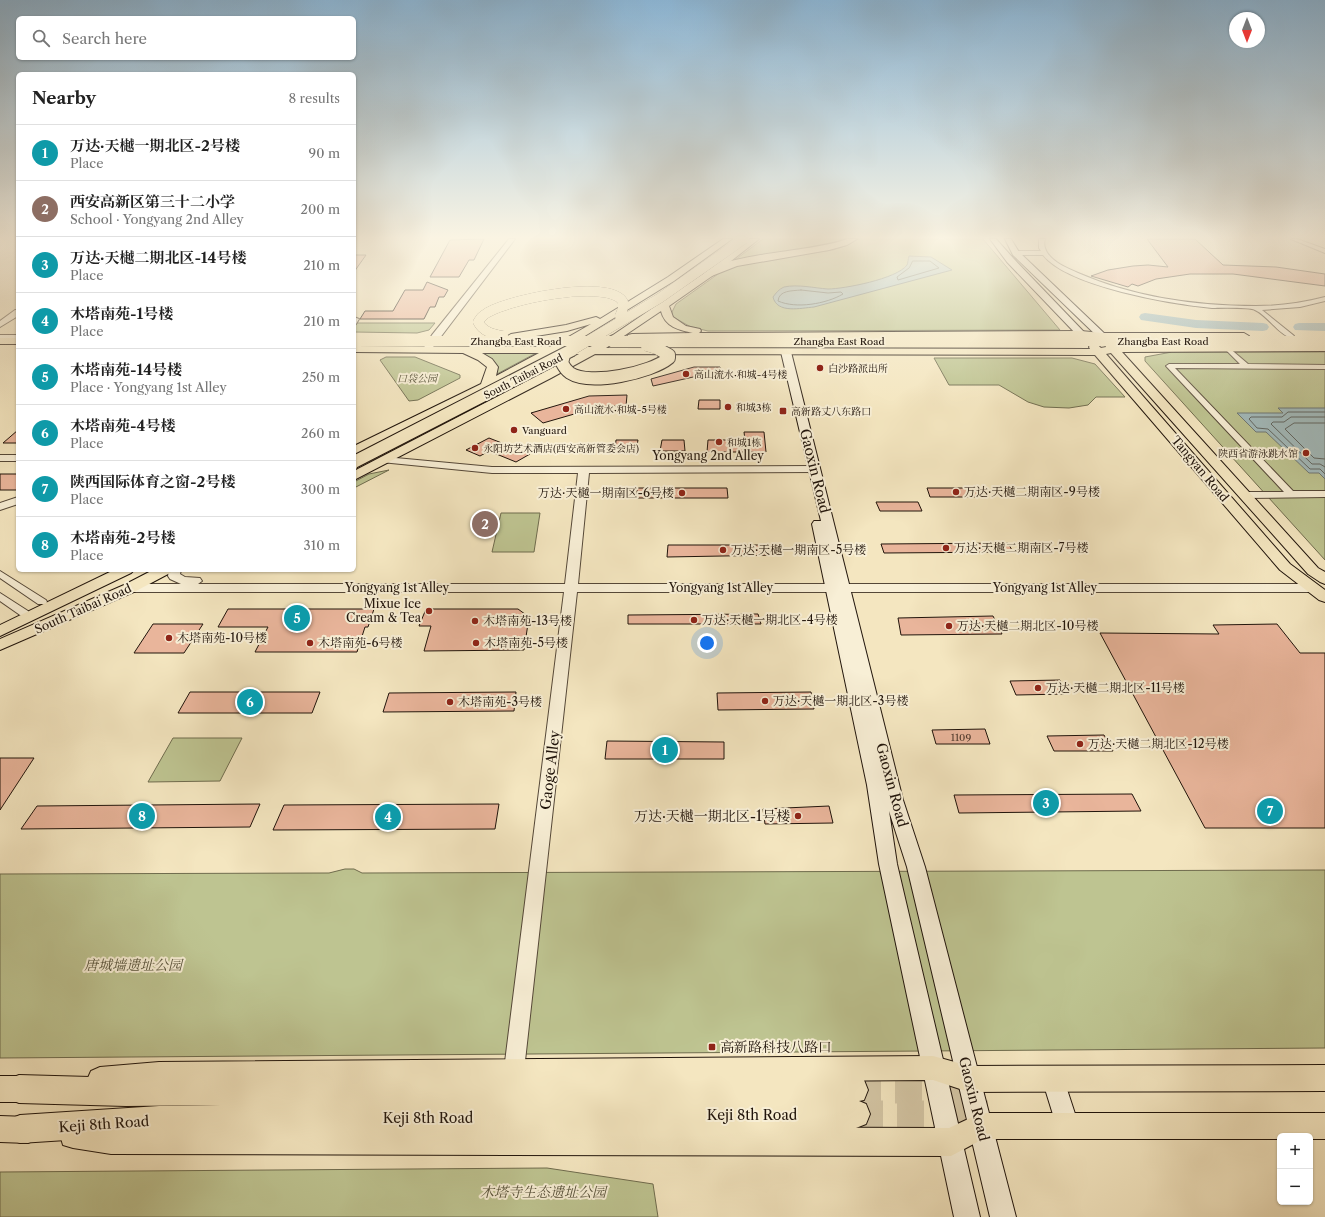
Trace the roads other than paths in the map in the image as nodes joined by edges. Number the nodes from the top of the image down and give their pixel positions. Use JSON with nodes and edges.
{"nodes":[{"id":1,"x":467,"y":296,"type":"edge"},
{"id":2,"x":544,"y":296,"type":"edge"},
{"id":3,"x":616,"y":296,"type":"edge"},
{"id":4,"x":645,"y":296,"type":"edge"},
{"id":5,"x":651,"y":296,"type":"edge"},
{"id":6,"x":663,"y":296,"type":"edge"},
{"id":7,"x":677,"y":296,"type":"edge"},
{"id":8,"x":1045,"y":296,"type":"edge"},
{"id":9,"x":1060,"y":296,"type":"edge"},
{"id":10,"x":1143,"y":296,"type":"edge"},
{"id":11,"x":1325,"y":299,"type":"edge"},
{"id":12,"x":664,"y":305,"type":"junction"},
{"id":13,"x":1256,"y":308,"type":"junction"},
{"id":14,"x":16,"y":313,"type":"edge"},
{"id":15,"x":616,"y":316,"type":"junction"},
{"id":16,"x":0,"y":325,"type":"edge"},
{"id":17,"x":1041,"y":334,"type":"junction"},
{"id":18,"x":1081,"y":334,"type":"junction"},
{"id":19,"x":726,"y":335,"type":"junction"},
{"id":20,"x":1102,"y":336,"type":"junction"},
{"id":21,"x":1292,"y":336,"type":"junction"},
{"id":22,"x":1325,"y":336,"type":"edge"},
{"id":23,"x":0,"y":337,"type":"edge"},
{"id":24,"x":16,"y":337,"type":"edge"},
{"id":25,"x":356,"y":337,"type":"edge"},
{"id":26,"x":435,"y":337,"type":"junction"},
{"id":27,"x":511,"y":337,"type":"junction"},
{"id":28,"x":578,"y":337,"type":"junction"},
{"id":29,"x":617,"y":337,"type":"junction"},
{"id":30,"x":0,"y":341,"type":"edge"},
{"id":31,"x":16,"y":341,"type":"edge"},
{"id":32,"x":356,"y":341,"type":"edge"},
{"id":33,"x":1325,"y":341,"type":"edge"},
{"id":34,"x":652,"y":343,"type":"junction"},
{"id":35,"x":356,"y":345,"type":"edge"},
{"id":36,"x":628,"y":345,"type":"junction"},
{"id":37,"x":1325,"y":345,"type":"edge"},
{"id":38,"x":0,"y":347,"type":"edge"},
{"id":39,"x":16,"y":347,"type":"edge"},
{"id":40,"x":1227,"y":348,"type":"junction"},
{"id":41,"x":1325,"y":348,"type":"edge"},
{"id":42,"x":356,"y":349,"type":"edge"},
{"id":43,"x":427,"y":349,"type":"junction"},
{"id":44,"x":556,"y":349,"type":"junction"},
{"id":45,"x":1114,"y":349,"type":"junction"},
{"id":46,"x":458,"y":350,"type":"junction"},
{"id":47,"x":594,"y":350,"type":"junction"},
{"id":48,"x":700,"y":351,"type":"junction"},
{"id":49,"x":782,"y":352,"type":"junction"},
{"id":50,"x":1048,"y":352,"type":"junction"},
{"id":51,"x":1099,"y":352,"type":"junction"},
{"id":52,"x":1246,"y":366,"type":"junction"},
{"id":53,"x":1325,"y":367,"type":"edge"},
{"id":54,"x":547,"y":376,"type":"junction"},
{"id":55,"x":486,"y":386,"type":"junction"},
{"id":56,"x":356,"y":450,"type":"edge"},
{"id":57,"x":356,"y":455,"type":"edge"},
{"id":58,"x":0,"y":458,"type":"edge"},
{"id":59,"x":16,"y":458,"type":"edge"},
{"id":60,"x":385,"y":460,"type":"junction"},
{"id":61,"x":356,"y":461,"type":"edge"},
{"id":62,"x":584,"y":469,"type":"junction"},
{"id":63,"x":810,"y":469,"type":"junction"},
{"id":64,"x":356,"y":475,"type":"edge"},
{"id":65,"x":1291,"y":494,"type":"junction"},
{"id":66,"x":1325,"y":494,"type":"edge"},
{"id":67,"x":1244,"y":495,"type":"junction"},
{"id":68,"x":16,"y":501,"type":"edge"},
{"id":69,"x":0,"y":506,"type":"edge"},
{"id":70,"x":104,"y":572,"type":"edge"},
{"id":71,"x":123,"y":572,"type":"edge"},
{"id":72,"x":137,"y":572,"type":"edge"},
{"id":73,"x":161,"y":572,"type":"edge"},
{"id":74,"x":175,"y":572,"type":"edge"},
{"id":75,"x":0,"y":574,"type":"edge"},
{"id":76,"x":1325,"y":579,"type":"edge"},
{"id":77,"x":572,"y":585,"type":"junction"},
{"id":78,"x":837,"y":585,"type":"junction"},
{"id":79,"x":1308,"y":585,"type":"junction"},
{"id":80,"x":130,"y":588,"type":"junction"},
{"id":81,"x":0,"y":596,"type":"edge"},
{"id":82,"x":1325,"y":597,"type":"edge"},
{"id":83,"x":74,"y":600,"type":"junction"},
{"id":84,"x":42,"y":602,"type":"junction"},
{"id":85,"x":24,"y":613,"type":"junction"},
{"id":86,"x":0,"y":629,"type":"edge"},
{"id":87,"x":0,"y":644,"type":"edge"},
{"id":88,"x":933,"y":1068,"type":"junction"},
{"id":89,"x":514,"y":1070,"type":"junction"},
{"id":90,"x":1325,"y":1078,"type":"edge"},
{"id":91,"x":969,"y":1079,"type":"junction"},
{"id":92,"x":1053,"y":1079,"type":"junction"},
{"id":93,"x":10,"y":1089,"type":"edge"},
{"id":94,"x":981,"y":1126,"type":"junction"},
{"id":95,"x":1067,"y":1126,"type":"junction"},
{"id":96,"x":1325,"y":1126,"type":"edge"},
{"id":97,"x":10,"y":1129,"type":"edge"},
{"id":98,"x":951,"y":1142,"type":"junction"},
{"id":99,"x":967,"y":1217,"type":"edge"},
{"id":100,"x":1003,"y":1217,"type":"edge"}],
"edges":[{"from":1,"to":26,"type":"street"},
{"from":2,"to":44,"type":"main road","bridge":true},
{"from":3,"to":15,"type":"main road","bridge":true},
{"from":4,"to":15,"type":"main road"},
{"from":5,"to":15,"type":"main road","name":"South Taibai Road"},
{"from":6,"to":44,"type":"main road","name":"South Taibai Road","bridge":true},
{"from":7,"to":12,"type":"main road","name":"South Taibai Road"},
{"from":8,"to":18,"type":"main road"},
{"from":9,"to":20,"type":"main road"},
{"from":10,"to":13,"type":"street"},
{"from":11,"to":13,"type":"street"},
{"from":12,"to":19,"type":"main road"},
{"from":12,"to":29,"type":"main road","name":"South Taibai Road"},
{"from":13,"to":21,"type":"street"},
{"from":14,"to":16,"type":"street"},
{"from":15,"to":27,"type":"main road"},
{"from":15,"to":28,"type":"main road"},
{"from":15,"to":57,"type":"main road","name":"South Taibai Road","bridge":true},
{"from":17,"to":18,"type":"main road","name":"Zhangba East Road"},
{"from":17,"to":19,"type":"main road"},
{"from":17,"to":34,"type":"main road","bridge":true},
{"from":18,"to":20,"type":"main road","name":"Zhangba East Road"},
{"from":18,"to":51,"type":"main road","name":"Tangyan Road"},
{"from":19,"to":29,"type":"main road"},
{"from":20,"to":21,"type":"main road","name":"Zhangba East Road"},
{"from":20,"to":45,"type":"main road","name":"Tangyan Road"},
{"from":21,"to":22,"type":"main road","name":"Zhangba East Road"},
{"from":23,"to":24,"type":"street"},
{"from":25,"to":26,"type":"main road"},
{"from":26,"to":27,"type":"main road"},
{"from":26,"to":43,"type":"street"},
{"from":27,"to":28,"type":"main road"},
{"from":28,"to":29,"type":"main road"},
{"from":28,"to":44,"type":"main road"},
{"from":29,"to":47,"type":"main road","name":"South Taibai Road"},
{"from":30,"to":31,"type":"main road"},
{"from":32,"to":44,"type":"main road","name":"Zhangba East Road","bridge":true},
{"from":33,"to":34,"type":"main road","name":"Zhangba East Road","bridge":true},
{"from":34,"to":36,"type":"main road","name":"Zhangba East Road"},
{"from":34,"to":37,"type":"main road","name":"Zhangba East Road"},
{"from":34,"to":44,"type":"main road","name":"Zhangba East Road","bridge":true},
{"from":34,"to":50,"type":"main road"},
{"from":35,"to":36,"type":"main road","name":"Zhangba East Road","bridge":true},
{"from":36,"to":44,"type":"main road","bridge":true},
{"from":38,"to":39,"type":"main road"},
{"from":40,"to":41,"type":"main road","name":"Zhangba East Road"},
{"from":40,"to":45,"type":"main road","name":"Zhangba East Road"},
{"from":40,"to":52,"type":"street"},
{"from":42,"to":43,"type":"main road"},
{"from":43,"to":46,"type":"main road"},
{"from":44,"to":46,"type":"main road"},
{"from":44,"to":47,"type":"main road"},
{"from":44,"to":55,"type":"main road","name":"South Taibai Road"},
{"from":44,"to":61,"type":"main road","name":"South Taibai Road","bridge":true},
{"from":45,"to":51,"type":"main road","name":"Zhangba East Road"},
{"from":45,"to":67,"type":"main road","name":"Tangyan Road"},
{"from":46,"to":55,"type":"main road"},
{"from":47,"to":48,"type":"main road"},
{"from":47,"to":54,"type":"main road","name":"South Taibai Road"},
{"from":48,"to":49,"type":"main road"},
{"from":48,"to":54,"type":"main road"},
{"from":49,"to":50,"type":"main road"},
{"from":49,"to":63,"type":"main road","name":"Gaoxin Road"},
{"from":50,"to":51,"type":"main road","name":"Zhangba East Road"},
{"from":51,"to":79,"type":"main road","name":"Tangyan Road"},
{"from":52,"to":53,"type":"street"},
{"from":52,"to":65,"type":"street"},
{"from":54,"to":60,"type":"main road","name":"South Taibai Road"},
{"from":55,"to":56,"type":"main road","name":"South Taibai Road"},
{"from":58,"to":59,"type":"street"},
{"from":60,"to":62,"type":"street","name":"Yongyang 2nd Alley"},
{"from":60,"to":64,"type":"main road","name":"South Taibai Road"},
{"from":62,"to":63,"type":"street","name":"Yongyang 2nd Alley"},
{"from":62,"to":77,"type":"street","name":"Gaoge Alley"},
{"from":63,"to":78,"type":"main road","name":"Gaoxin Road"},
{"from":65,"to":66,"type":"street"},
{"from":65,"to":67,"type":"street"},
{"from":67,"to":76,"type":"main road","name":"Tangyan Road"},
{"from":68,"to":69,"type":"street"},
{"from":70,"to":84,"type":"main road","name":"South Taibai Road"},
{"from":71,"to":83,"type":"main road","name":"South Taibai Road"},
{"from":72,"to":83,"type":"main road","name":"South Taibai Road"},
{"from":73,"to":80,"type":"main road","name":"South Taibai Road"},
{"from":74,"to":77,"type":"street","name":"Yongyang 1st Alley"},
{"from":75,"to":84,"type":"street"},
{"from":77,"to":78,"type":"street","name":"Yongyang 1st Alley"},
{"from":77,"to":80,"type":"street","name":"Yongyang 1st Alley"},
{"from":77,"to":89,"type":"street","name":"Gaoge Alley"},
{"from":78,"to":79,"type":"street","name":"Yongyang 1st Alley"},
{"from":78,"to":88,"type":"main road","name":"Gaoxin Road"},
{"from":78,"to":91,"type":"main road","name":"Gaoxin Road"},
{"from":79,"to":82,"type":"main road","name":"Tangyan Road"},
{"from":80,"to":87,"type":"main road","name":"South Taibai Road"},
{"from":81,"to":85,"type":"street"},
{"from":83,"to":86,"type":"main road","name":"South Taibai Road"},
{"from":83,"to":87,"type":"main road","name":"South Taibai Road"},
{"from":84,"to":85,"type":"main road","name":"South Taibai Road"},
{"from":85,"to":86,"type":"main road","name":"South Taibai Road"},
{"from":88,"to":89,"type":"main road"},
{"from":88,"to":91,"type":"main road"},
{"from":88,"to":98,"type":"main road","name":"Gaoxin Road"},
{"from":89,"to":93,"type":"main road"},
{"from":90,"to":92,"type":"main road"},
{"from":91,"to":92,"type":"main road"},
{"from":91,"to":94,"type":"main road","name":"Gaoxin Road"},
{"from":92,"to":95,"type":"main road"},
{"from":93,"to":97,"type":"highway","name":"Keji 8th Road"},
{"from":94,"to":95,"type":"main road"},
{"from":94,"to":98,"type":"main road"},
{"from":94,"to":100,"type":"main road","name":"Gaoxin Road"},
{"from":95,"to":96,"type":"main road"},
{"from":97,"to":98,"type":"main road"},
{"from":98,"to":99,"type":"main road","name":"Gaoxin Road"}]}
